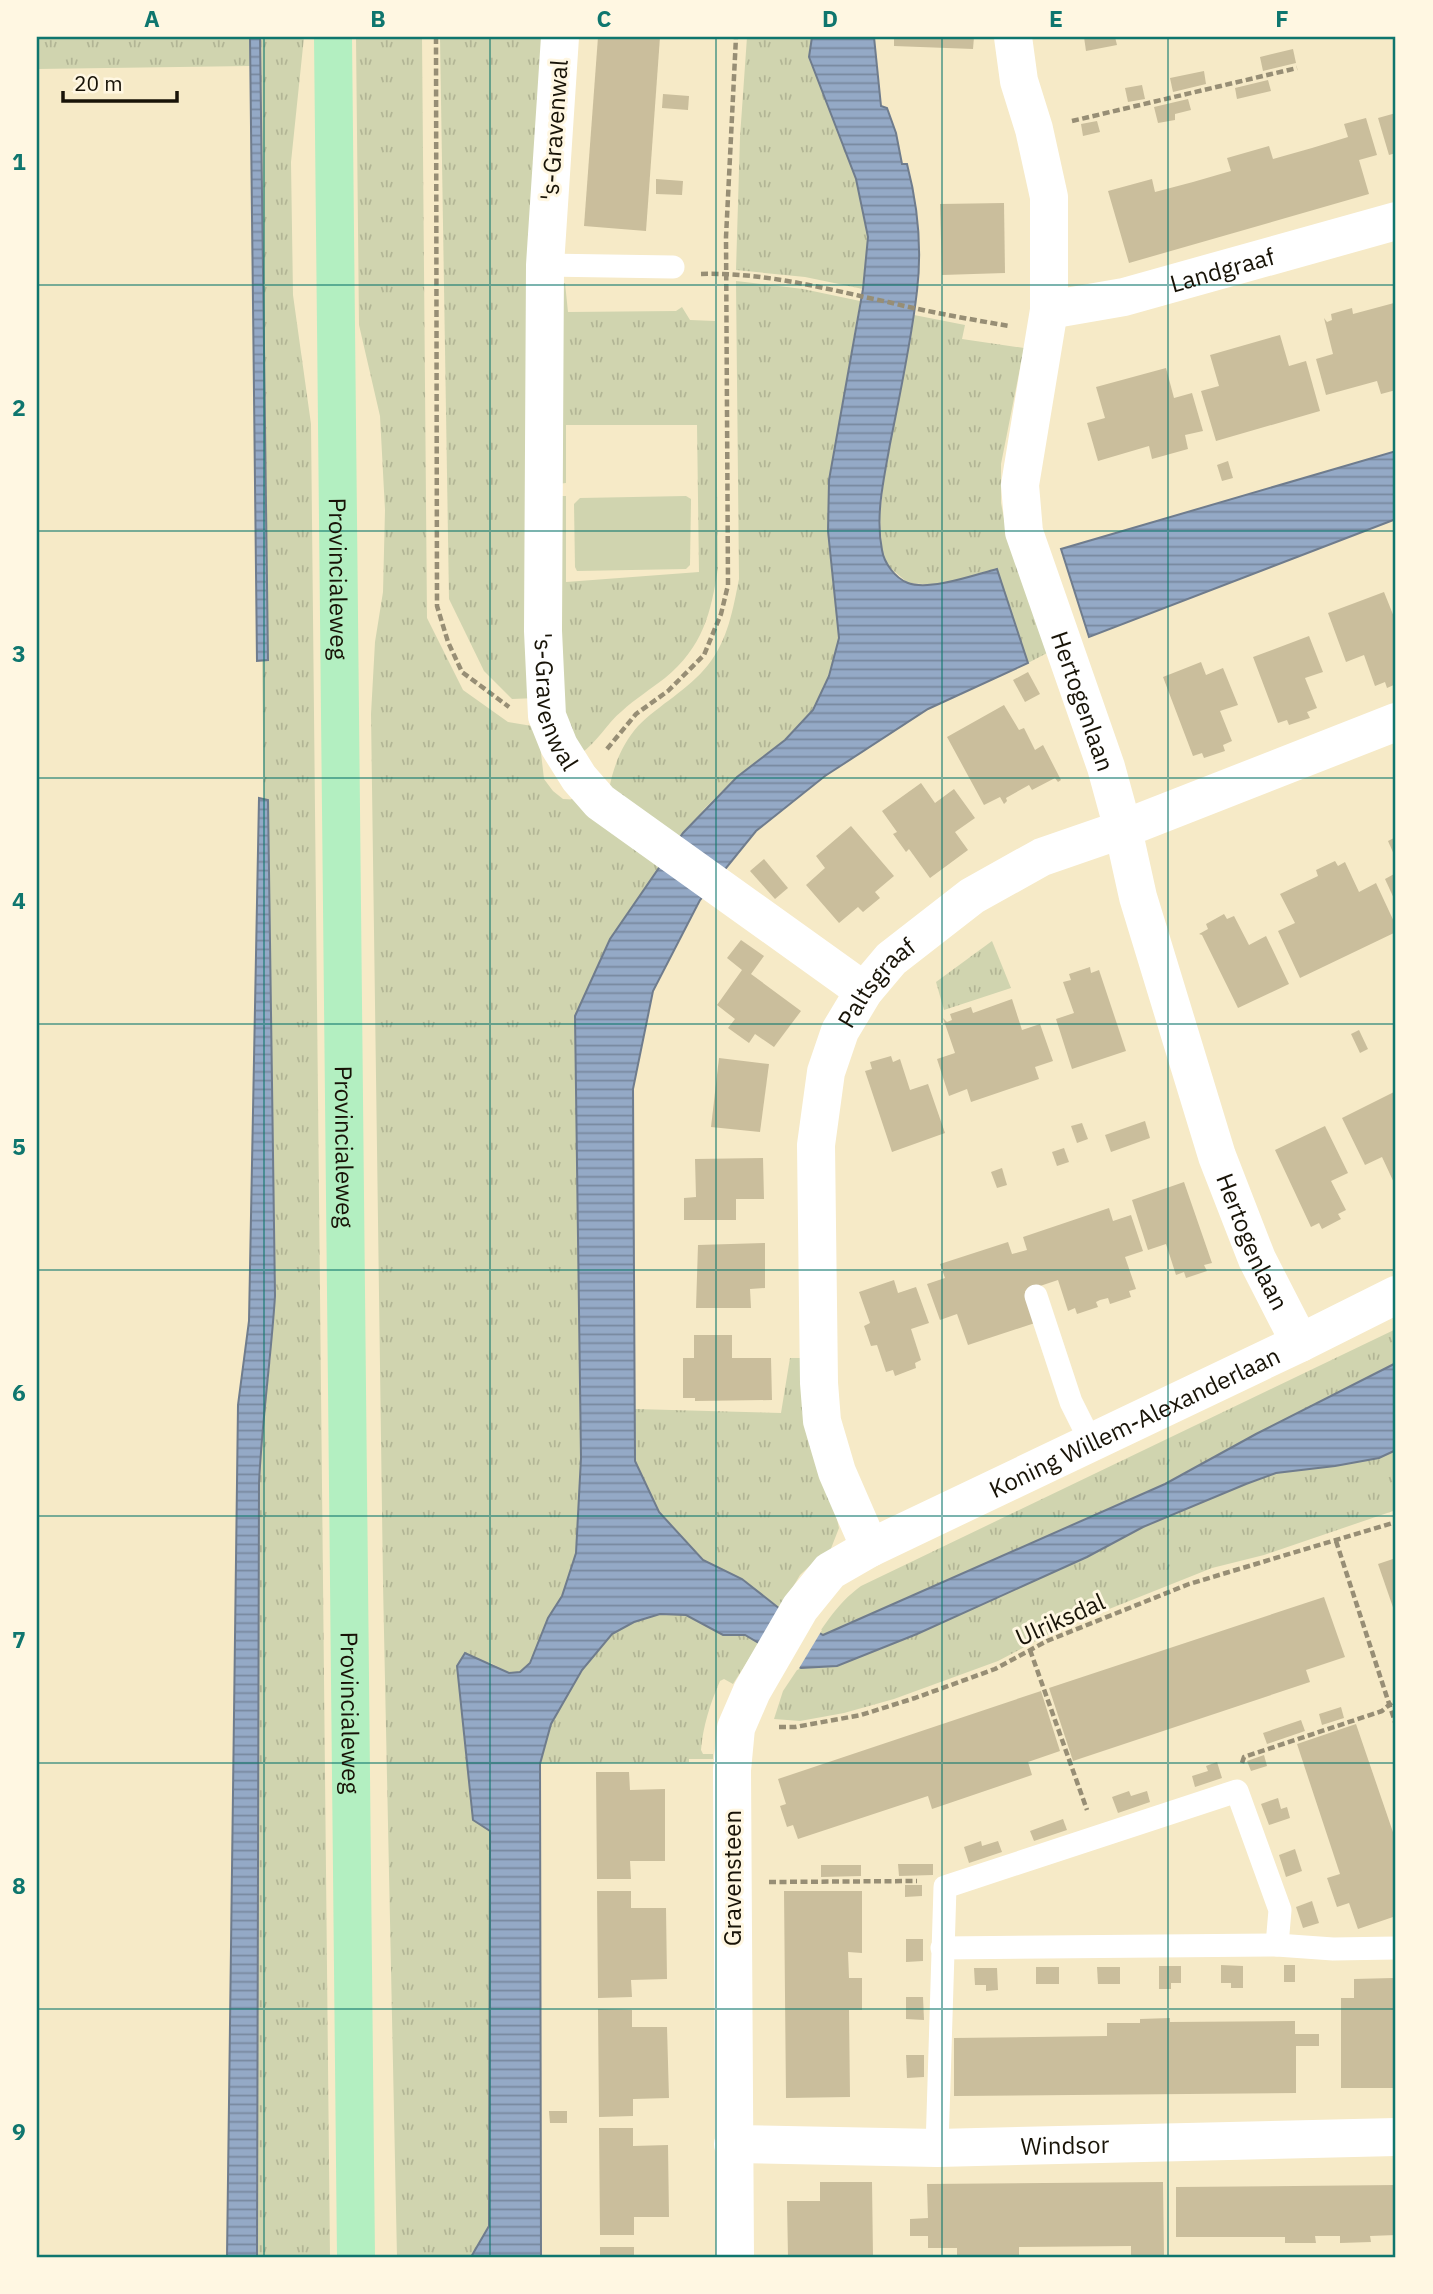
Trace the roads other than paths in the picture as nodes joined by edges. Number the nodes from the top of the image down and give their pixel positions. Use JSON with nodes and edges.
{"nodes":[{"id":1,"x":333,"y":37,"type":"edge"},
{"id":2,"x":560,"y":37,"type":"edge"},
{"id":3,"x":1013,"y":37,"type":"edge"},
{"id":4,"x":1396,"y":220,"type":"edge"},
{"id":5,"x":545,"y":265,"type":"junction"},
{"id":6,"x":673,"y":267,"type":"road end"},
{"id":7,"x":1047,"y":321,"type":"junction"},
{"id":8,"x":1396,"y":722,"type":"edge"},
{"id":9,"x":1123,"y":829,"type":"junction"},
{"id":10,"x":864,"y":990,"type":"junction"},
{"id":11,"x":1396,"y":1295,"type":"edge"},
{"id":12,"x":1037,"y":1296,"type":"dead end"},
{"id":13,"x":1300,"y":1343,"type":"junction"},
{"id":14,"x":1091,"y":1442,"type":"junction"},
{"id":15,"x":870,"y":1548,"type":"junction"},
{"id":16,"x":1277,"y":1945,"type":"junction"},
{"id":17,"x":942,"y":1948,"type":"junction"},
{"id":18,"x":1396,"y":1948,"type":"edge"},
{"id":19,"x":1396,"y":2137,"type":"edge"},
{"id":20,"x":733,"y":2144,"type":"junction"},
{"id":21,"x":937,"y":2148,"type":"junction"},
{"id":22,"x":356,"y":2257,"type":"edge"},
{"id":23,"x":735,"y":2257,"type":"edge"}],
"edges":[{"from":1,"to":22,"type":"main road","name":"Provincialeweg"},
{"from":2,"to":5,"type":"street","name":"'s-Gravenwal"},
{"from":3,"to":7,"type":"street","name":"Hertogenlaan"},
{"from":4,"to":7,"type":"street","name":"Landgraaf"},
{"from":5,"to":6,"type":"lane"},
{"from":5,"to":10,"type":"street","name":"'s-Gravenwal"},
{"from":7,"to":9,"type":"street","name":"Hertogenlaan"},
{"from":8,"to":9,"type":"street","name":"Paltsgraaf"},
{"from":9,"to":10,"type":"street","name":"Paltsgraaf"},
{"from":9,"to":13,"type":"street","name":"Hertogenlaan"},
{"from":10,"to":15,"type":"street","name":"Paltsgraaf"},
{"from":11,"to":13,"type":"street","name":"Koning Willem-Alexanderlaan"},
{"from":12,"to":14,"type":"lane"},
{"from":13,"to":14,"type":"street","name":"Koning Willem-Alexanderlaan"},
{"from":14,"to":15,"type":"street","name":"Koning Willem-Alexanderlaan"},
{"from":15,"to":20,"type":"street","name":"Gravensteen"},
{"from":16,"to":17,"type":"lane"},
{"from":16,"to":17,"type":"lane"},
{"from":16,"to":18,"type":"lane"},
{"from":17,"to":21,"type":"lane"},
{"from":19,"to":21,"type":"street","name":"Windsor"},
{"from":20,"to":21,"type":"street","name":"Windsor"},
{"from":20,"to":23,"type":"street","name":"Gravensteen"}]}
